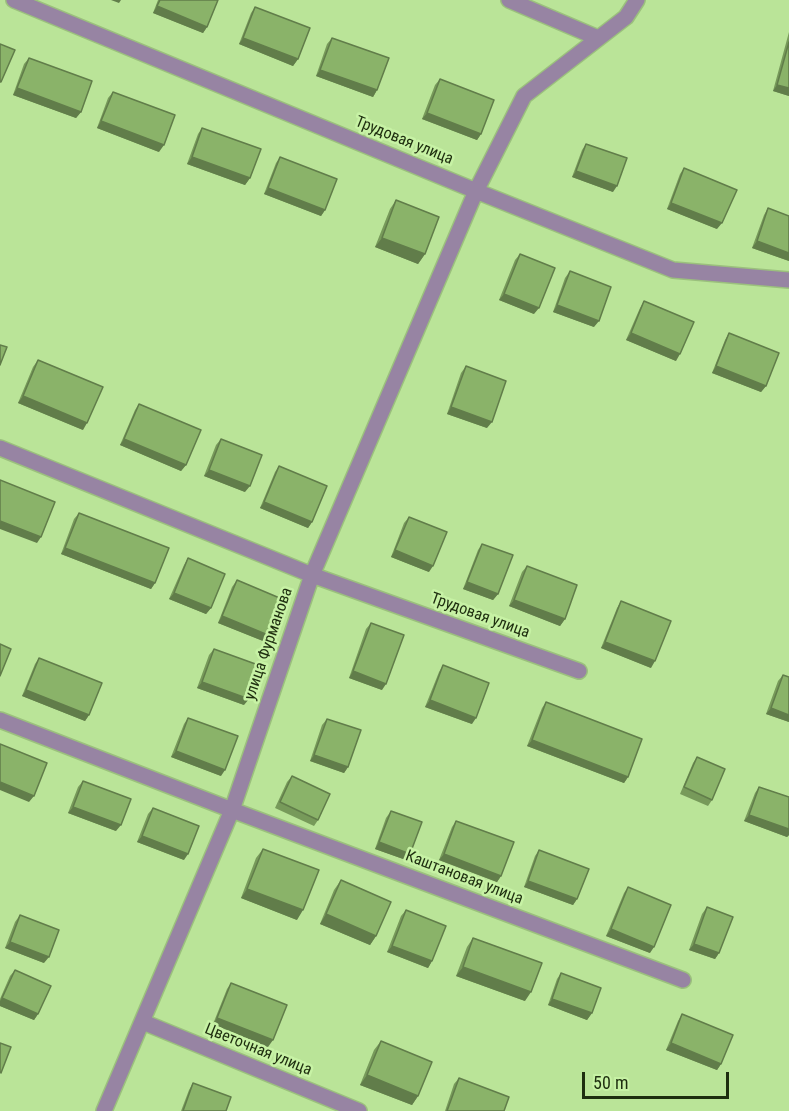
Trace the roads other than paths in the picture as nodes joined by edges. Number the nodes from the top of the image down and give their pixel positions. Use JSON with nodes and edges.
{"nodes":[{"id":1,"x":14,"y":0,"type":"edge"},
{"id":2,"x":509,"y":0,"type":"edge"},
{"id":3,"x":637,"y":0,"type":"edge"},
{"id":4,"x":598,"y":38,"type":"junction"},
{"id":5,"x":476,"y":191,"type":"junction"},
{"id":6,"x":789,"y":280,"type":"edge"},
{"id":7,"x":0,"y":448,"type":"edge"},
{"id":8,"x":312,"y":575,"type":"junction"},
{"id":9,"x":579,"y":671,"type":"dead end"},
{"id":10,"x":0,"y":720,"type":"edge"},
{"id":11,"x":232,"y":810,"type":"junction"},
{"id":12,"x":683,"y":980,"type":"dead end"},
{"id":13,"x":143,"y":1022,"type":"junction"},
{"id":14,"x":104,"y":1111,"type":"edge"},
{"id":15,"x":359,"y":1111,"type":"edge"}],
"edges":[{"from":1,"to":5,"type":"street","name":"Трудовая улица"},
{"from":2,"to":4,"type":"street"},
{"from":3,"to":4,"type":"street","name":"улица Фурманова"},
{"from":4,"to":5,"type":"street","name":"улица Фурманова"},
{"from":5,"to":6,"type":"street","name":"Трудовая улица"},
{"from":5,"to":8,"type":"street","name":"улица Фурманова"},
{"from":7,"to":8,"type":"street","name":"Трудовая улица"},
{"from":8,"to":9,"type":"street","name":"Трудовая улица"},
{"from":8,"to":11,"type":"street","name":"улица Фурманова"},
{"from":10,"to":11,"type":"street"},
{"from":11,"to":12,"type":"street","name":"Каштановая улица"},
{"from":11,"to":13,"type":"street","name":"улица Фурманова"},
{"from":13,"to":14,"type":"street","name":"улица Фурманова"},
{"from":13,"to":15,"type":"street","name":"Цветочная улица"}]}
